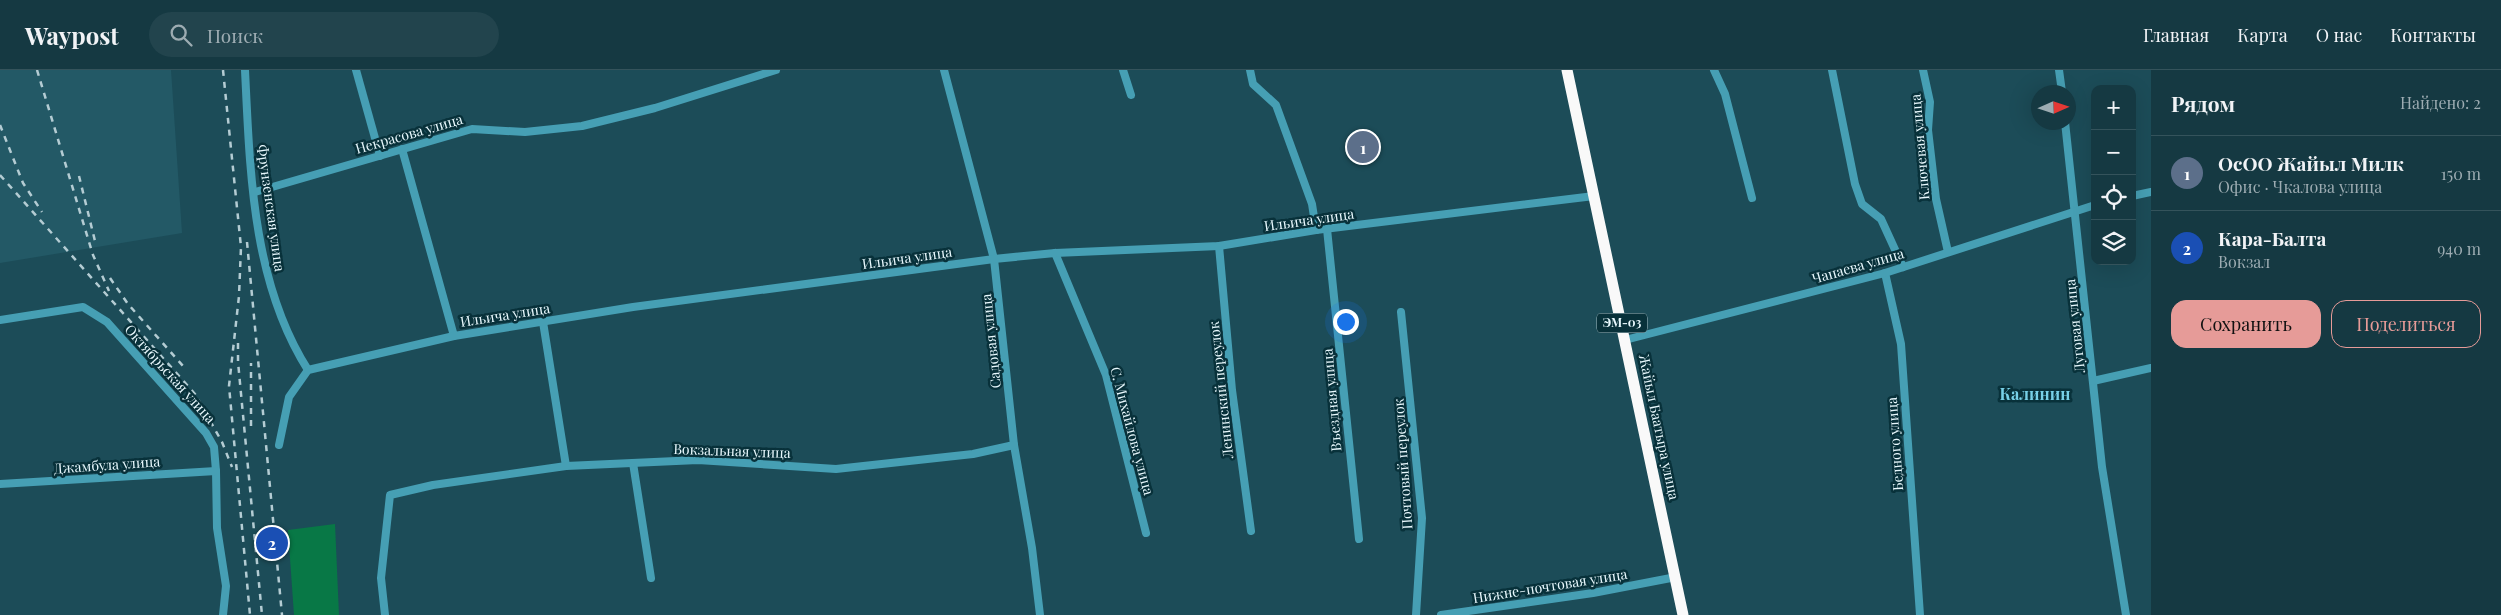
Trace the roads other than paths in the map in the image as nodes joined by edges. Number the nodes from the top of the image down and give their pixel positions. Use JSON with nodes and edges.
{"nodes":[{"id":1,"x":245,"y":70,"type":"edge"},
{"id":2,"x":356,"y":70,"type":"edge"},
{"id":3,"x":776,"y":70,"type":"edge"},
{"id":4,"x":944,"y":70,"type":"edge"},
{"id":5,"x":1123,"y":70,"type":"edge"},
{"id":6,"x":1250,"y":70,"type":"edge"},
{"id":7,"x":1567,"y":70,"type":"edge"},
{"id":8,"x":1714,"y":70,"type":"edge"},
{"id":9,"x":1832,"y":70,"type":"edge"},
{"id":10,"x":1923,"y":70,"type":"edge"},
{"id":11,"x":2059,"y":70,"type":"edge"},
{"id":12,"x":2061,"y":85,"type":"edge"},
{"id":13,"x":1131,"y":96,"type":"dead end"},
{"id":14,"x":2066,"y":130,"type":"edge"},
{"id":15,"x":402,"y":150,"type":"junction"},
{"id":16,"x":380,"y":156,"type":"junction"},
{"id":17,"x":255,"y":192,"type":"junction"},
{"id":18,"x":2151,"y":192,"type":"edge"},
{"id":19,"x":2136,"y":195,"type":"edge"},
{"id":20,"x":1594,"y":196,"type":"junction"},
{"id":21,"x":1752,"y":198,"type":"dead end"},
{"id":22,"x":2091,"y":206,"type":"edge"},
{"id":23,"x":2076,"y":209,"type":"junction"},
{"id":24,"x":1316,"y":230,"type":"junction"},
{"id":25,"x":1327,"y":230,"type":"junction"},
{"id":26,"x":1219,"y":246,"type":"junction"},
{"id":27,"x":1948,"y":252,"type":"junction"},
{"id":28,"x":1055,"y":253,"type":"junction"},
{"id":29,"x":994,"y":259,"type":"junction"},
{"id":30,"x":1902,"y":267,"type":"junction"},
{"id":31,"x":1885,"y":273,"type":"junction"},
{"id":32,"x":1401,"y":312,"type":"dead end"},
{"id":33,"x":0,"y":320,"type":"edge"},
{"id":34,"x":543,"y":322,"type":"junction"},
{"id":35,"x":454,"y":336,"type":"junction"},
{"id":36,"x":1625,"y":340,"type":"junction"},
{"id":37,"x":2151,"y":368,"type":"edge"},
{"id":38,"x":308,"y":370,"type":"junction"},
{"id":39,"x":2093,"y":382,"type":"junction"},
{"id":40,"x":279,"y":444,"type":"dead end"},
{"id":41,"x":1014,"y":445,"type":"junction"},
{"id":42,"x":633,"y":463,"type":"junction"},
{"id":43,"x":566,"y":466,"type":"junction"},
{"id":44,"x":216,"y":471,"type":"junction"},
{"id":45,"x":0,"y":484,"type":"edge"},
{"id":46,"x":1251,"y":531,"type":"dead end"},
{"id":47,"x":1146,"y":532,"type":"dead end"},
{"id":48,"x":1359,"y":539,"type":"dead end"},
{"id":49,"x":1676,"y":577,"type":"junction"},
{"id":50,"x":651,"y":578,"type":"dead end"},
{"id":51,"x":223,"y":615,"type":"edge"},
{"id":52,"x":385,"y":615,"type":"edge"},
{"id":53,"x":1040,"y":615,"type":"edge"},
{"id":54,"x":1416,"y":615,"type":"edge"},
{"id":55,"x":1441,"y":615,"type":"edge"},
{"id":56,"x":1683,"y":615,"type":"edge"},
{"id":57,"x":1920,"y":615,"type":"edge"},
{"id":58,"x":2126,"y":615,"type":"edge"}],
"edges":[{"from":1,"to":17,"type":"street","name":"Фрунзенская улица"},
{"from":2,"to":16,"type":"street"},
{"from":3,"to":15,"type":"street","name":"Некрасова улица"},
{"from":4,"to":29,"type":"street","name":"Садовая улица"},
{"from":5,"to":13,"type":"street"},
{"from":6,"to":24,"type":"street"},
{"from":7,"to":20,"type":"highway","name":"Жайыл Баатыра улица","number":"ЭМ-03"},
{"from":8,"to":21,"type":"street"},
{"from":9,"to":30,"type":"street"},
{"from":10,"to":27,"type":"street","name":"Ключевая улица"},
{"from":11,"to":12,"type":"street"},
{"from":14,"to":23,"type":"street","name":"Луговая улица"},
{"from":15,"to":16,"type":"street","name":"Некрасова улица"},
{"from":15,"to":35,"type":"street"},
{"from":16,"to":17,"type":"street","name":"Некрасова улица"},
{"from":17,"to":38,"type":"street","name":"Фрунзенская улица"},
{"from":18,"to":19,"type":"street"},
{"from":20,"to":25,"type":"street","name":"Ильича улица"},
{"from":20,"to":36,"type":"highway","name":"Жайыл Баатыра улица","number":"ЭМ-03"},
{"from":22,"to":23,"type":"street","name":"Чапаева улица"},
{"from":23,"to":27,"type":"street","name":"Чапаева улица"},
{"from":23,"to":39,"type":"street","name":"Луговая улица"},
{"from":24,"to":25,"type":"street","name":"Ильича улица"},
{"from":24,"to":26,"type":"street","name":"Ильича улица"},
{"from":25,"to":48,"type":"street","name":"Въездная улица"},
{"from":26,"to":28,"type":"street","name":"Ильича улица"},
{"from":26,"to":46,"type":"street","name":"Ленинский переулок"},
{"from":27,"to":30,"type":"street","name":"Чапаева улица"},
{"from":28,"to":29,"type":"street","name":"Ильича улица"},
{"from":28,"to":47,"type":"street","name":"С. Михайлова улица"},
{"from":29,"to":34,"type":"street","name":"Ильича улица"},
{"from":29,"to":41,"type":"street","name":"Садовая улица"},
{"from":30,"to":31,"type":"street","name":"Чапаева улица"},
{"from":31,"to":36,"type":"street","name":"Чапаева улица"},
{"from":31,"to":57,"type":"street","name":"Бедного улица"},
{"from":32,"to":54,"type":"street","name":"Почтовый переулок"},
{"from":33,"to":44,"type":"street","name":"Октябрьская улица"},
{"from":34,"to":35,"type":"street","name":"Ильича улица"},
{"from":34,"to":43,"type":"street"},
{"from":35,"to":38,"type":"street","name":"Ильича улица"},
{"from":36,"to":49,"type":"highway","name":"Жайыл Баатыра улица","number":"ЭМ-03"},
{"from":37,"to":39,"type":"street"},
{"from":38,"to":40,"type":"street"},
{"from":39,"to":58,"type":"street","name":"Луговая улица"},
{"from":41,"to":42,"type":"street","name":"Вокзальная улица"},
{"from":41,"to":53,"type":"street","name":"Садовая улица"},
{"from":42,"to":43,"type":"street","name":"Вокзальная улица"},
{"from":42,"to":50,"type":"street"},
{"from":43,"to":52,"type":"street","name":"Вокзальная улица"},
{"from":44,"to":45,"type":"street","name":"Джамбула улица"},
{"from":44,"to":51,"type":"street","name":"Октябрьская улица"},
{"from":49,"to":55,"type":"street","name":"Нижне-почтовая улица"},
{"from":49,"to":56,"type":"highway","name":"Жайыл Баатыра улица","number":"ЭМ-03"}]}
